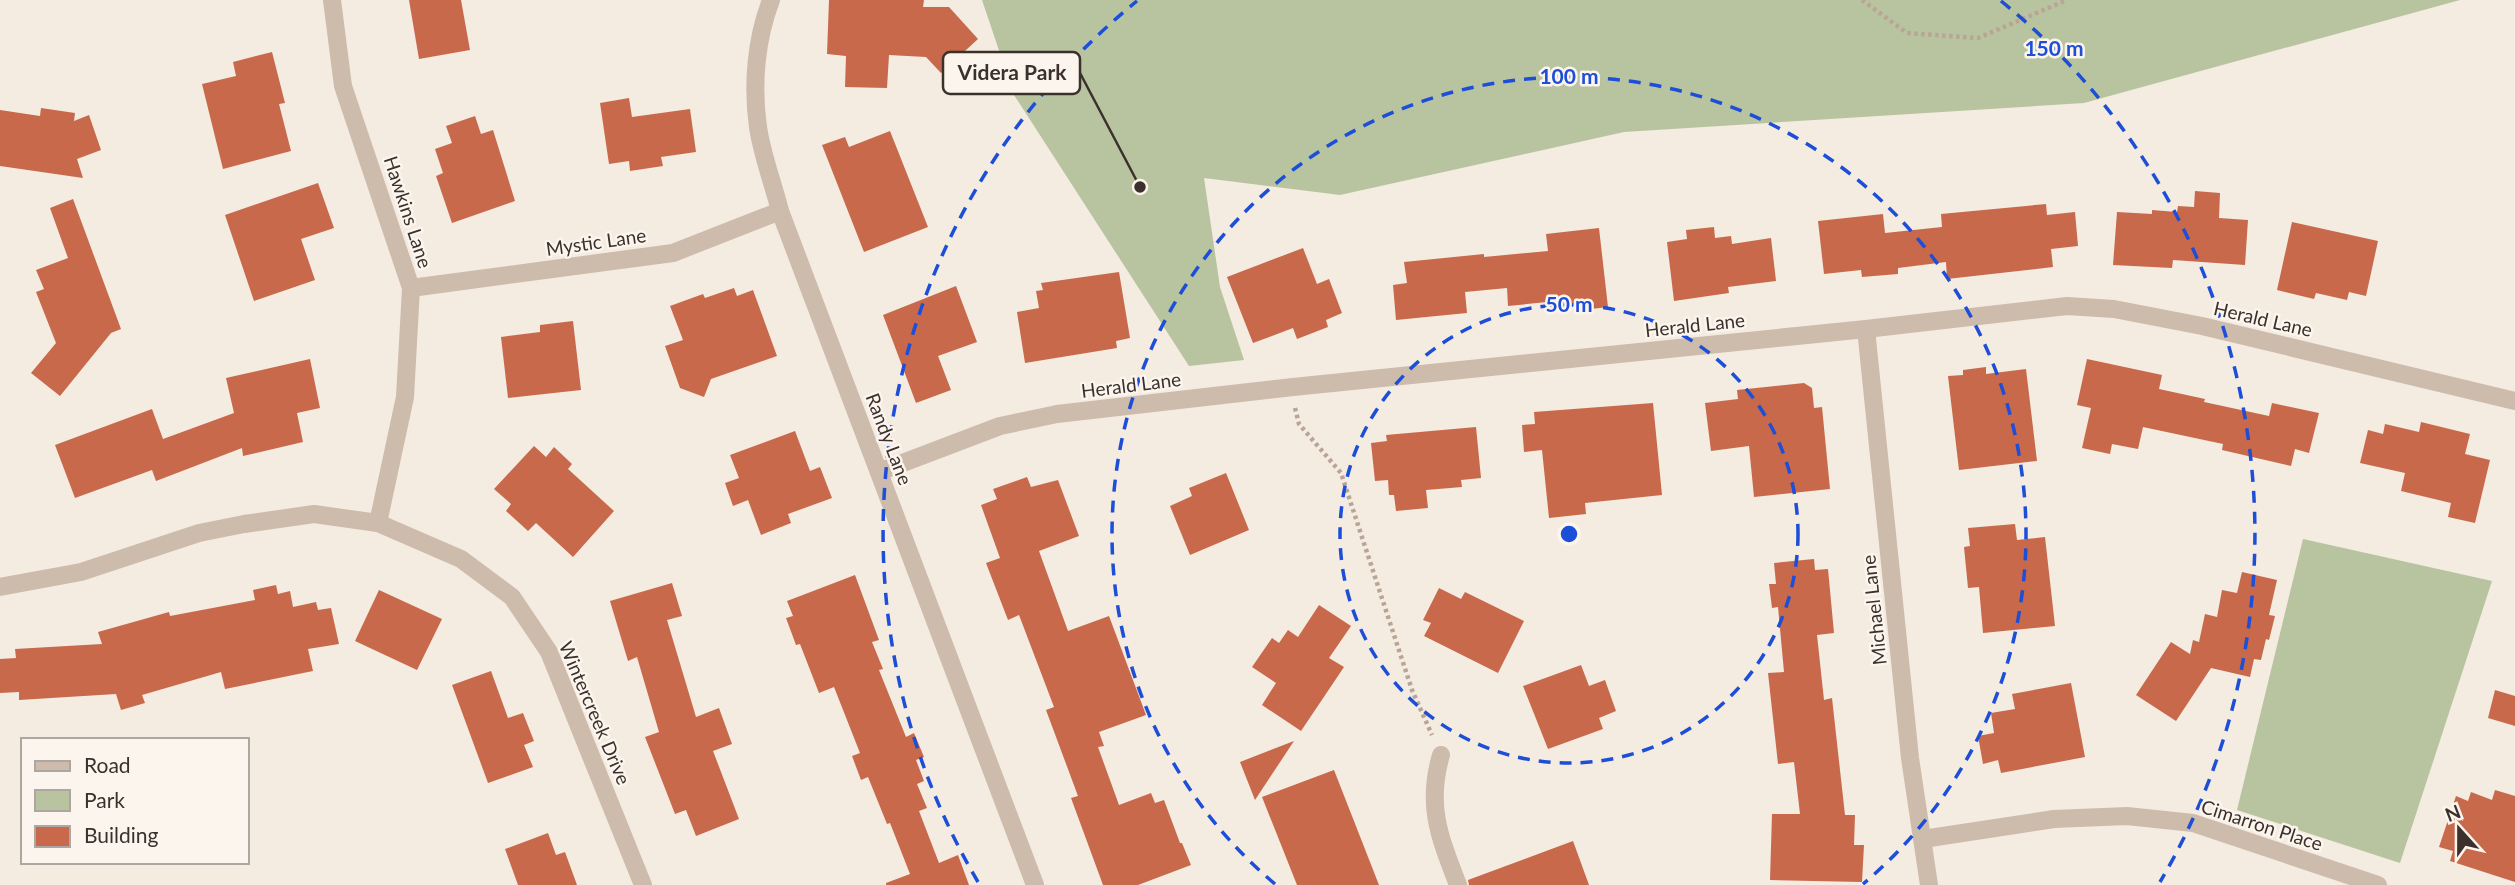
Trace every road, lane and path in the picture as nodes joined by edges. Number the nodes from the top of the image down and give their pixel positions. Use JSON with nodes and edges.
{"nodes":[{"id":1,"x":332,"y":0,"type":"edge"},
{"id":2,"x":771,"y":0,"type":"edge"},
{"id":3,"x":1862,"y":0,"type":"edge"},
{"id":4,"x":2067,"y":0,"type":"edge"},
{"id":5,"x":780,"y":211,"type":"junction"},
{"id":6,"x":411,"y":288,"type":"junction"},
{"id":7,"x":1866,"y":330,"type":"junction"},
{"id":8,"x":1293,"y":387,"type":"junction"},
{"id":9,"x":2515,"y":401,"type":"edge"},
{"id":10,"x":879,"y":472,"type":"junction"},
{"id":11,"x":378,"y":523,"type":"junction"},
{"id":12,"x":0,"y":587,"type":"edge"},
{"id":13,"x":1441,"y":755,"type":"joint"},
{"id":14,"x":1923,"y":839,"type":"junction"},
{"id":15,"x":643,"y":885,"type":"edge"},
{"id":16,"x":1035,"y":885,"type":"edge"},
{"id":17,"x":1458,"y":885,"type":"edge"},
{"id":18,"x":1929,"y":885,"type":"edge"},
{"id":19,"x":2378,"y":885,"type":"edge"}],
"edges":[{"from":1,"to":6,"type":"street","name":"Hawkins Lane"},
{"from":2,"to":5,"type":"street","name":"Randy Lane"},
{"from":3,"to":4,"type":"path"},
{"from":5,"to":6,"type":"street","name":"Mystic Lane"},
{"from":5,"to":10,"type":"street","name":"Randy Lane"},
{"from":6,"to":11,"type":"street","name":"Hawkins Lane"},
{"from":7,"to":8,"type":"street","name":"Herald Lane"},
{"from":7,"to":9,"type":"street","name":"Herald Lane"},
{"from":7,"to":14,"type":"street","name":"Michael Lane"},
{"from":8,"to":10,"type":"street","name":"Herald Lane"},
{"from":8,"to":13,"type":"path"},
{"from":10,"to":16,"type":"street","name":"Randy Lane"},
{"from":11,"to":12,"type":"street","name":"Wintercreek Drive"},
{"from":11,"to":15,"type":"street","name":"Wintercreek Drive"},
{"from":13,"to":17,"type":"street"},
{"from":14,"to":18,"type":"street","name":"Michael Lane"},
{"from":14,"to":19,"type":"street","name":"Cimarron Place"}]}
